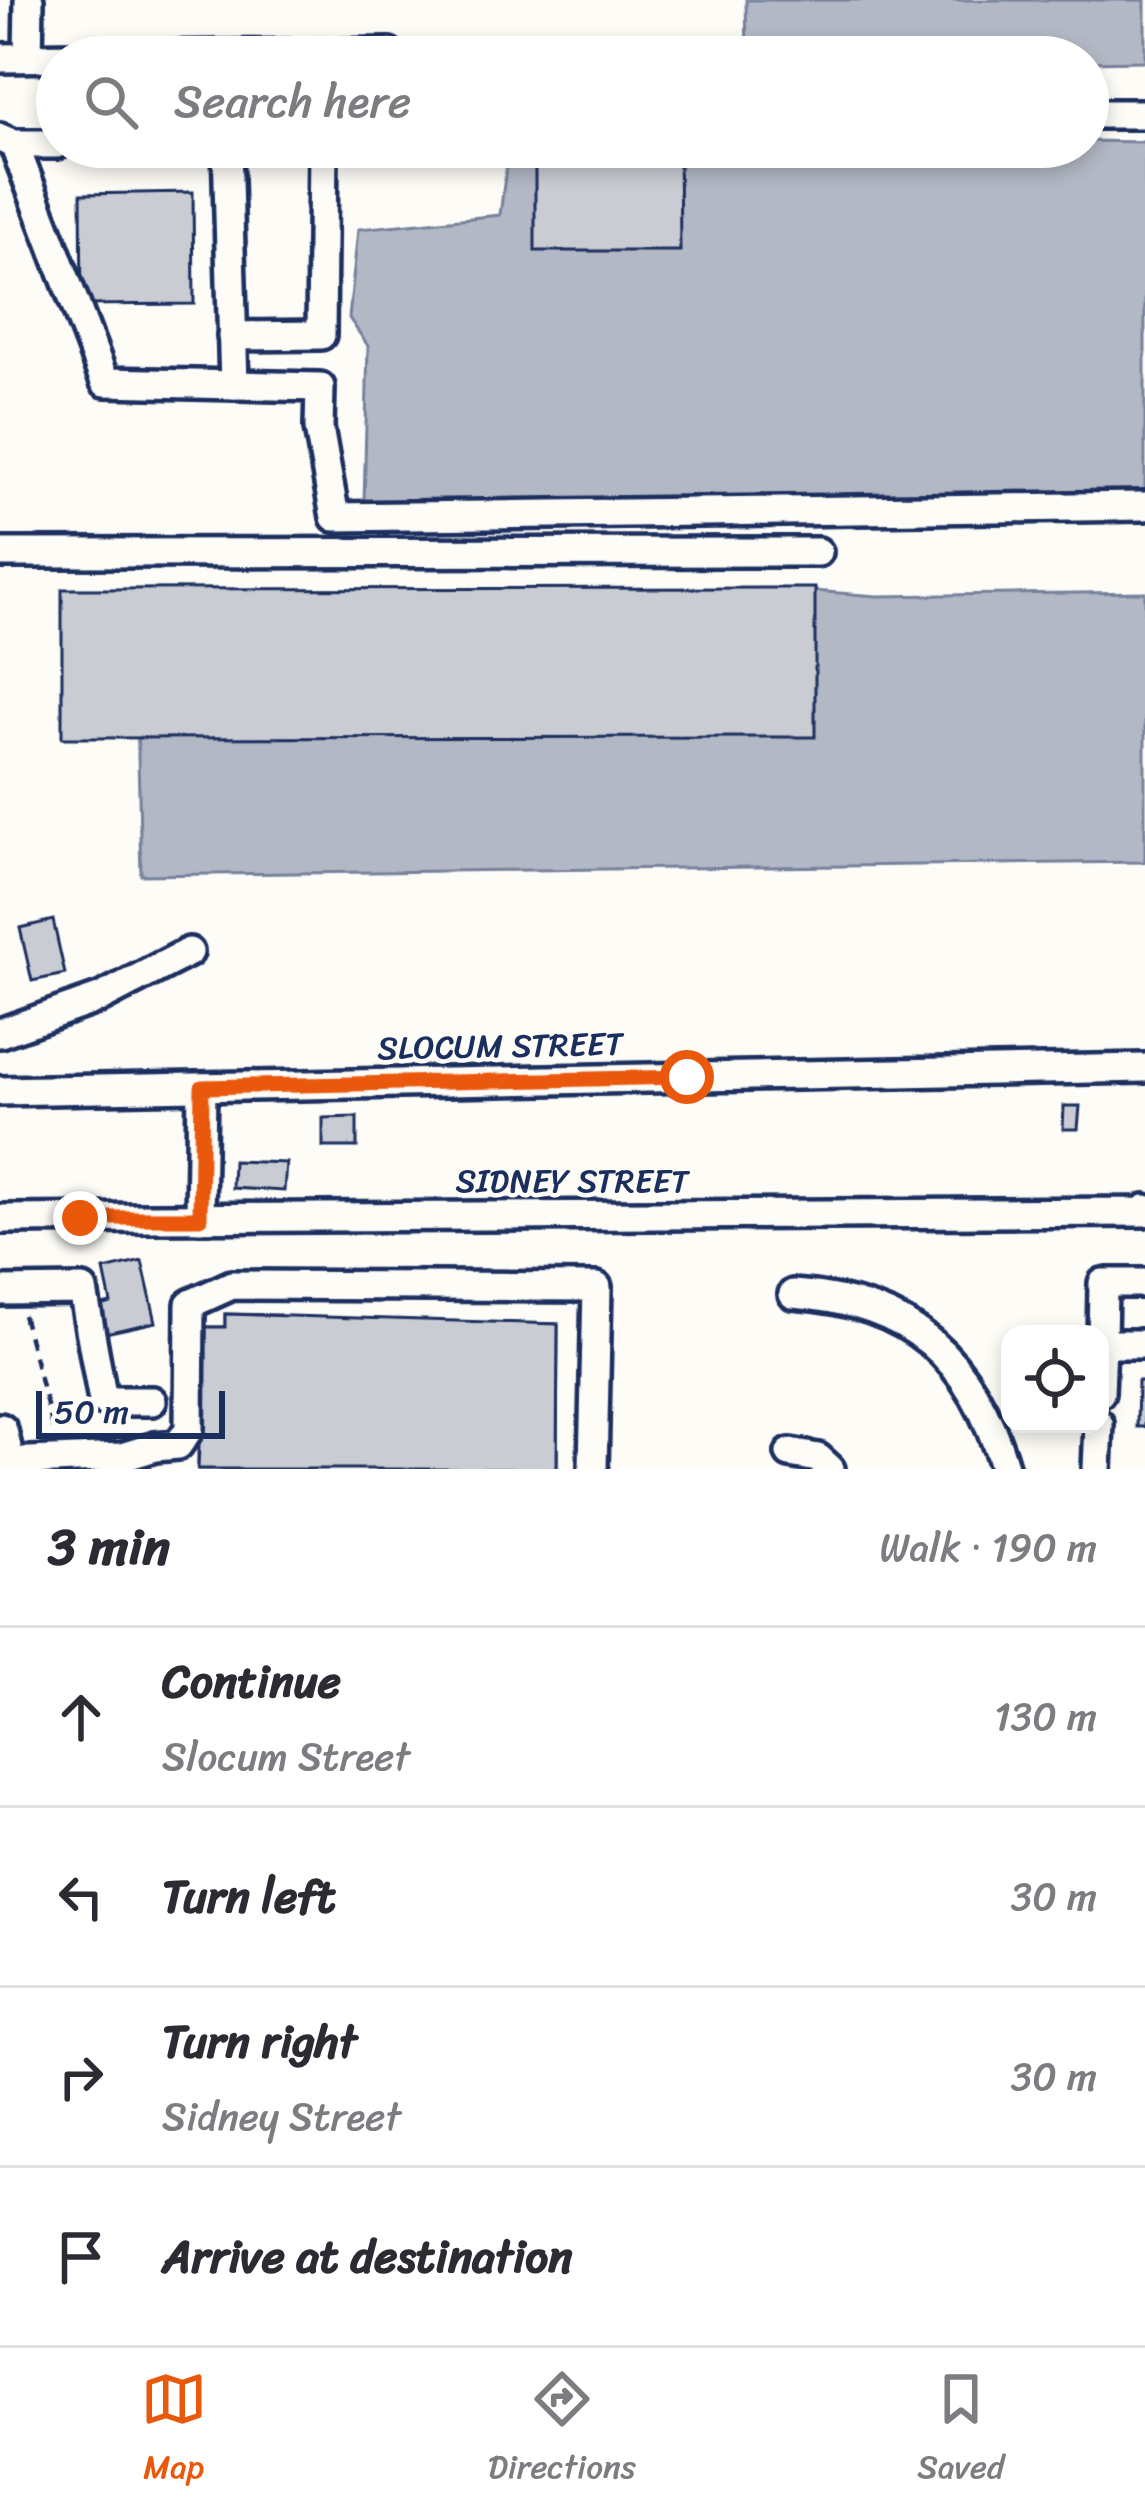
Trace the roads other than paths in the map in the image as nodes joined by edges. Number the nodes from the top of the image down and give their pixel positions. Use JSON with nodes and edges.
{"nodes":[{"id":1,"x":29,"y":0,"type":"edge"},
{"id":2,"x":14,"y":57,"type":"edge"},
{"id":3,"x":1109,"y":114,"type":"edge"},
{"id":4,"x":1145,"y":114,"type":"edge"},
{"id":5,"x":7,"y":141,"type":"edge"},
{"id":6,"x":227,"y":168,"type":"edge"},
{"id":7,"x":323,"y":168,"type":"edge"},
{"id":8,"x":232,"y":336,"type":"junction"},
{"id":9,"x":233,"y":385,"type":"junction"},
{"id":10,"x":1145,"y":506,"type":"edge"},
{"id":11,"x":818,"y":552,"type":"dead end"},
{"id":12,"x":0,"y":553,"type":"edge"},
{"id":13,"x":189,"y":952,"type":"dead end"},
{"id":14,"x":0,"y":1033,"type":"edge"},
{"id":15,"x":1145,"y":1068,"type":"edge"},
{"id":16,"x":202,"y":1087,"type":"junction"},
{"id":17,"x":0,"y":1091,"type":"edge"},
{"id":18,"x":1144,"y":1211,"type":"edge"},
{"id":19,"x":200,"y":1218,"type":"junction"},
{"id":20,"x":0,"y":1219,"type":"edge"},
{"id":21,"x":1145,"y":1283,"type":"edge"},
{"id":22,"x":8,"y":1291,"type":"edge"},
{"id":23,"x":793,"y":1294,"type":"dead end"},
{"id":24,"x":1102,"y":1325,"type":"edge"},
{"id":25,"x":1109,"y":1344,"type":"edge"},
{"id":26,"x":1145,"y":1344,"type":"edge"},
{"id":27,"x":152,"y":1401,"type":"dead end"},
{"id":28,"x":1099,"y":1433,"type":"edge"},
{"id":29,"x":790,"y":1453,"type":"dead end"},
{"id":30,"x":6,"y":1454,"type":"edge"},
{"id":31,"x":178,"y":1457,"type":"edge"},
{"id":32,"x":123,"y":1463,"type":"edge"},
{"id":33,"x":996,"y":1468,"type":"edge"},
{"id":34,"x":593,"y":1469,"type":"edge"},
{"id":35,"x":830,"y":1469,"type":"edge"},
{"id":36,"x":1097,"y":1469,"type":"edge"}],
"edges":[{"from":1,"to":2,"type":"street"},
{"from":3,"to":4,"type":"street"},
{"from":5,"to":9,"type":"street"},
{"from":6,"to":8,"type":"street"},
{"from":7,"to":8,"type":"street"},
{"from":8,"to":9,"type":"street"},
{"from":9,"to":10,"type":"street"},
{"from":11,"to":12,"type":"street"},
{"from":13,"to":14,"type":"street"},
{"from":15,"to":16,"type":"street","name":"SLOCUM STREET"},
{"from":16,"to":17,"type":"street","name":"SLOCUM STREET"},
{"from":16,"to":19,"type":"street"},
{"from":18,"to":19,"type":"street","name":"SIDNEY STREET"},
{"from":19,"to":20,"type":"street","name":"SIDNEY STREET"},
{"from":21,"to":24,"type":"street"},
{"from":22,"to":27,"type":"street"},
{"from":23,"to":33,"type":"street"},
{"from":25,"to":26,"type":"street"},
{"from":28,"to":36,"type":"street"},
{"from":29,"to":35,"type":"street"},
{"from":30,"to":32,"type":"street"},
{"from":31,"to":32,"type":"street"},
{"from":31,"to":34,"type":"street"}]}
